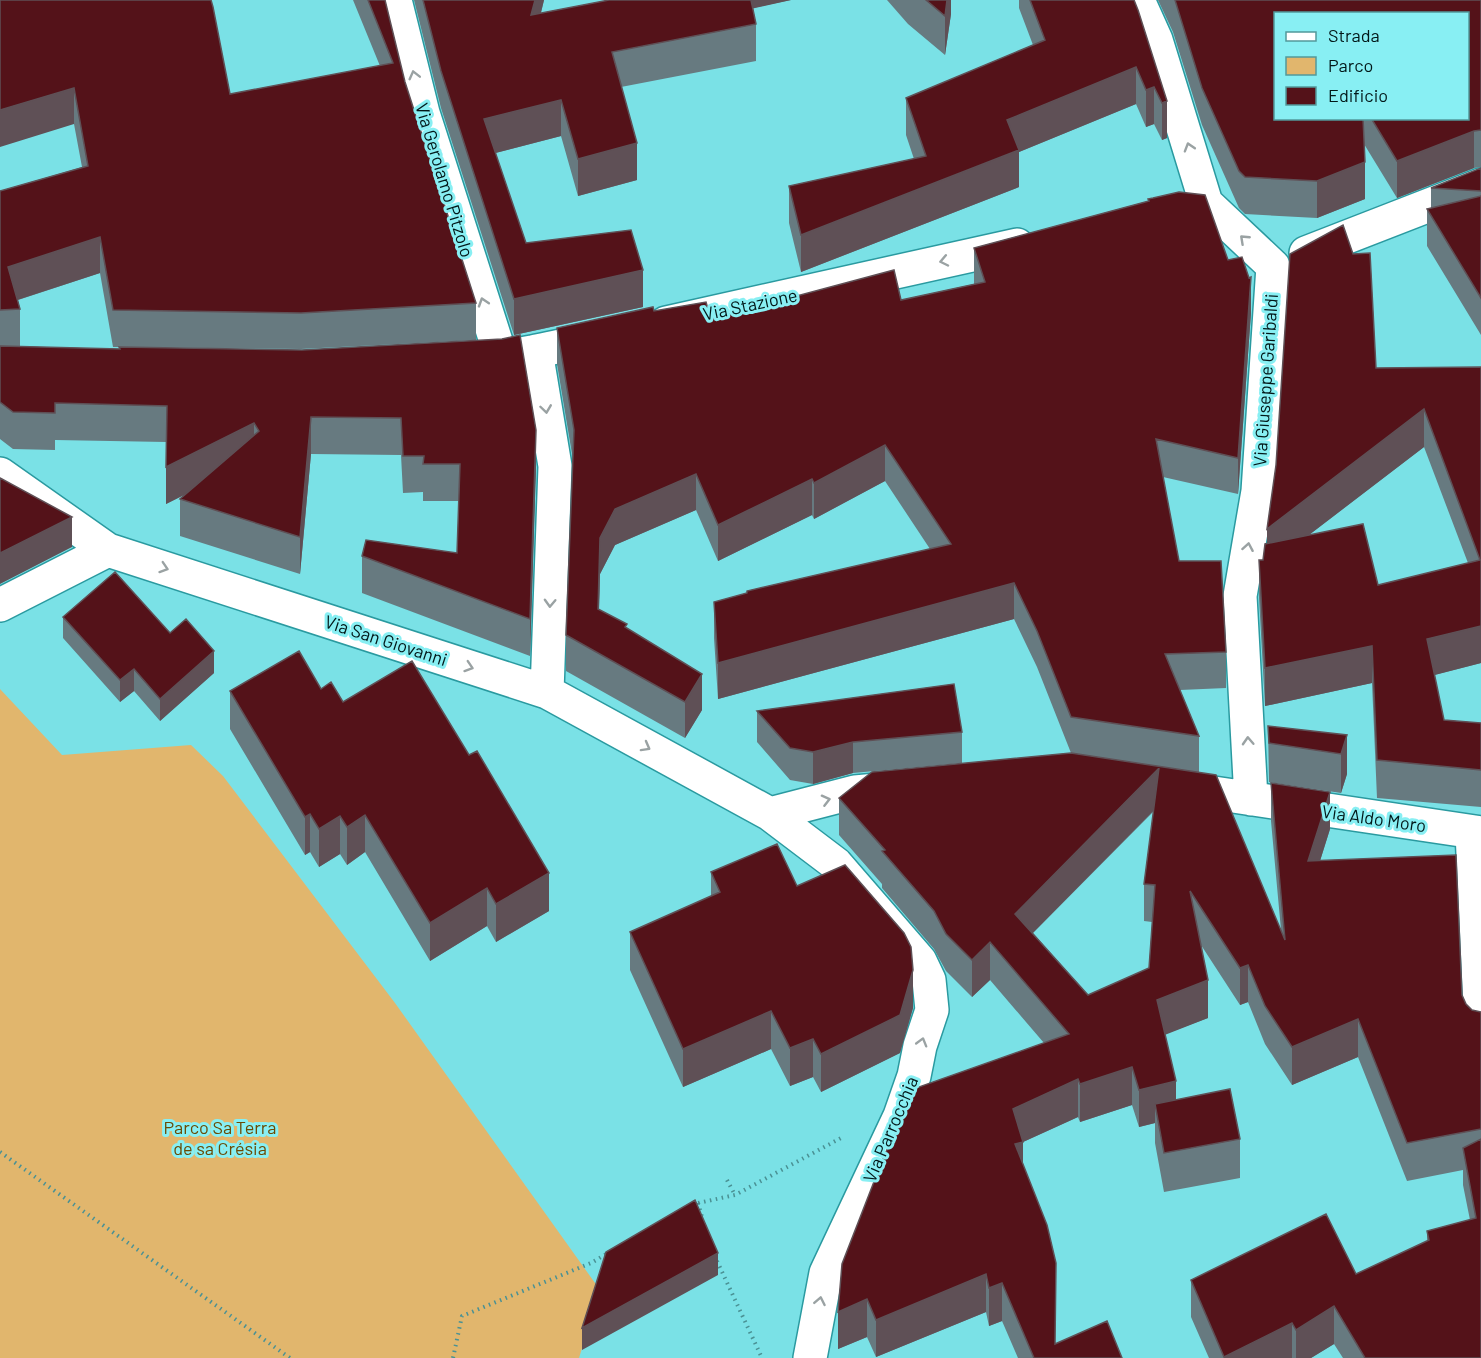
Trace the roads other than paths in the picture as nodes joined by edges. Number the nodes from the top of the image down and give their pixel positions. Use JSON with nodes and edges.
{"nodes":[{"id":1,"x":395,"y":0,"type":"edge"},
{"id":2,"x":1138,"y":0,"type":"edge"},
{"id":3,"x":1481,"y":185,"type":"edge"},
{"id":4,"x":1044,"y":239,"type":"edge"},
{"id":5,"x":1273,"y":266,"type":"junction"},
{"id":6,"x":536,"y":351,"type":"junction"},
{"id":7,"x":501,"y":357,"type":"junction"},
{"id":8,"x":454,"y":360,"type":"edge"},
{"id":9,"x":0,"y":474,"type":"edge"},
{"id":10,"x":108,"y":550,"type":"junction"},
{"id":11,"x":0,"y":605,"type":"edge"},
{"id":12,"x":547,"y":692,"type":"junction"},
{"id":13,"x":1150,"y":784,"type":"edge"},
{"id":14,"x":912,"y":787,"type":"edge"},
{"id":15,"x":1251,"y":799,"type":"junction"},
{"id":16,"x":770,"y":814,"type":"junction"},
{"id":17,"x":1477,"y":833,"type":"edge"},
{"id":18,"x":1481,"y":1031,"type":"edge"},
{"id":19,"x":810,"y":1358,"type":"edge"}],
"edges":[{"from":7,"to":1,"type":"street","name":"Via Gerolamo Pitzolo","one_way":true},
{"from":5,"to":2,"type":"street","one_way":true},
{"from":3,"to":5,"type":"street"},
{"from":4,"to":6,"type":"street","name":"Via Stazione","one_way":true},
{"from":15,"to":5,"type":"street","name":"Via Giuseppe Garibaldi","one_way":true},
{"from":6,"to":7,"type":"street","name":"Via Stazione"},
{"from":6,"to":12,"type":"street","one_way":true},
{"from":7,"to":8,"type":"street","name":"Via Stazione"},
{"from":9,"to":10,"type":"street","name":"Via San Giovanni"},
{"from":10,"to":11,"type":"street"},
{"from":10,"to":12,"type":"street","name":"Via San Giovanni","one_way":true},
{"from":12,"to":16,"type":"street","name":"Via San Giovanni","one_way":true},
{"from":13,"to":15,"type":"street","name":"Via Aldo Moro"},
{"from":16,"to":14,"type":"street","one_way":true},
{"from":15,"to":17,"type":"street","name":"Via Aldo Moro"},
{"from":19,"to":16,"type":"street","name":"Via Parrocchia","one_way":true},
{"from":17,"to":18,"type":"street"}]}
